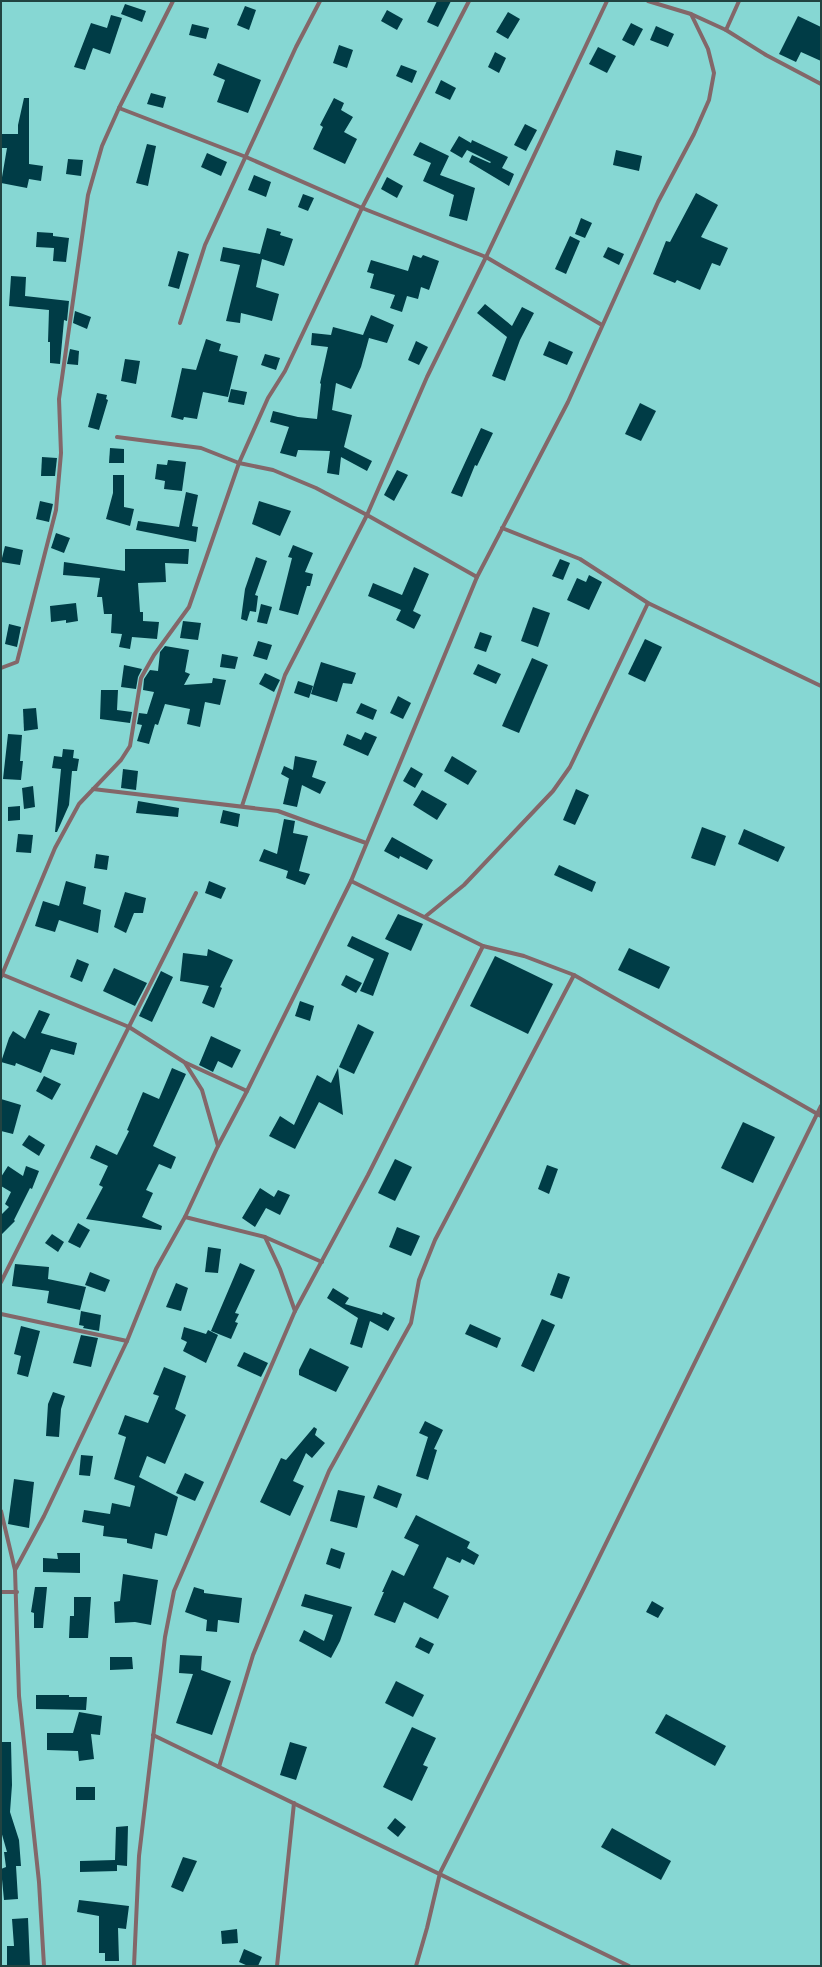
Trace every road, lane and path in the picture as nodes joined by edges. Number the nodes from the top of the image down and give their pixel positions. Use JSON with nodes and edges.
{"nodes":[{"id":1,"x":173,"y":1,"type":"edge"},
{"id":2,"x":320,"y":1,"type":"edge"},
{"id":3,"x":470,"y":1,"type":"edge"},
{"id":4,"x":607,"y":1,"type":"edge"},
{"id":5,"x":648,"y":1,"type":"edge"},
{"id":6,"x":739,"y":1,"type":"edge"},
{"id":7,"x":691,"y":14,"type":"junction"},
{"id":8,"x":726,"y":30,"type":"junction"},
{"id":9,"x":821,"y":84,"type":"edge"},
{"id":10,"x":119,"y":108,"type":"junction"},
{"id":11,"x":246,"y":157,"type":"junction"},
{"id":12,"x":362,"y":208,"type":"junction"},
{"id":13,"x":486,"y":257,"type":"junction"},
{"id":14,"x":180,"y":323,"type":"dead end"},
{"id":15,"x":602,"y":325,"type":"junction"},
{"id":16,"x":117,"y":437,"type":"dead end"},
{"id":17,"x":239,"y":462,"type":"junction"},
{"id":18,"x":367,"y":514,"type":"junction"},
{"id":19,"x":502,"y":528,"type":"junction"},
{"id":20,"x":477,"y":576,"type":"junction"},
{"id":21,"x":648,"y":604,"type":"junction"},
{"id":22,"x":1,"y":668,"type":"edge"},
{"id":23,"x":821,"y":686,"type":"edge"},
{"id":24,"x":93,"y":789,"type":"junction"},
{"id":25,"x":242,"y":806,"type":"junction"},
{"id":26,"x":366,"y":844,"type":"junction"},
{"id":27,"x":351,"y":881,"type":"junction"},
{"id":28,"x":196,"y":894,"type":"dead end"},
{"id":29,"x":426,"y":916,"type":"junction"},
{"id":30,"x":483,"y":946,"type":"junction"},
{"id":31,"x":574,"y":975,"type":"junction"},
{"id":32,"x":1,"y":976,"type":"edge"},
{"id":33,"x":129,"y":1027,"type":"junction"},
{"id":34,"x":184,"y":1062,"type":"junction"},
{"id":35,"x":247,"y":1092,"type":"junction"},
{"id":36,"x":821,"y":1106,"type":"edge"},
{"id":37,"x":819,"y":1115,"type":"edge"},
{"id":38,"x":218,"y":1146,"type":"junction"},
{"id":39,"x":185,"y":1217,"type":"junction"},
{"id":40,"x":265,"y":1237,"type":"junction"},
{"id":41,"x":322,"y":1262,"type":"junction"},
{"id":42,"x":1,"y":1282,"type":"edge"},
{"id":43,"x":295,"y":1311,"type":"junction"},
{"id":44,"x":1,"y":1314,"type":"edge"},
{"id":45,"x":127,"y":1340,"type":"junction"},
{"id":46,"x":1,"y":1511,"type":"edge"},
{"id":47,"x":16,"y":1570,"type":"junction"},
{"id":48,"x":1,"y":1592,"type":"edge"},
{"id":49,"x":17,"y":1592,"type":"junction"},
{"id":50,"x":153,"y":1735,"type":"junction"},
{"id":51,"x":219,"y":1767,"type":"junction"},
{"id":52,"x":294,"y":1803,"type":"junction"},
{"id":53,"x":440,"y":1874,"type":"junction"},
{"id":54,"x":44,"y":1966,"type":"edge"},
{"id":55,"x":134,"y":1966,"type":"edge"},
{"id":56,"x":277,"y":1966,"type":"edge"},
{"id":57,"x":416,"y":1966,"type":"edge"},
{"id":58,"x":629,"y":1966,"type":"edge"}],
"edges":[{"from":1,"to":10,"type":"street"},
{"from":2,"to":11,"type":"street"},
{"from":3,"to":12,"type":"street"},
{"from":4,"to":13,"type":"street"},
{"from":5,"to":7,"type":"street"},
{"from":6,"to":8,"type":"street"},
{"from":7,"to":8,"type":"street"},
{"from":7,"to":15,"type":"street"},
{"from":8,"to":9,"type":"street"},
{"from":10,"to":11,"type":"street"},
{"from":10,"to":22,"type":"street"},
{"from":11,"to":12,"type":"street"},
{"from":11,"to":14,"type":"street"},
{"from":12,"to":13,"type":"street"},
{"from":12,"to":17,"type":"street"},
{"from":13,"to":15,"type":"street"},
{"from":13,"to":18,"type":"street"},
{"from":15,"to":19,"type":"street"},
{"from":16,"to":17,"type":"street"},
{"from":17,"to":18,"type":"street"},
{"from":17,"to":24,"type":"street"},
{"from":18,"to":20,"type":"street"},
{"from":18,"to":25,"type":"street"},
{"from":19,"to":20,"type":"street"},
{"from":19,"to":21,"type":"street"},
{"from":20,"to":26,"type":"street"},
{"from":21,"to":23,"type":"street"},
{"from":21,"to":29,"type":"street"},
{"from":24,"to":25,"type":"street"},
{"from":24,"to":32,"type":"street"},
{"from":25,"to":26,"type":"street"},
{"from":26,"to":27,"type":"street"},
{"from":27,"to":29,"type":"street"},
{"from":27,"to":35,"type":"street"},
{"from":28,"to":33,"type":"street"},
{"from":29,"to":30,"type":"street"},
{"from":30,"to":31,"type":"street"},
{"from":30,"to":41,"type":"street"},
{"from":31,"to":37,"type":"street"},
{"from":31,"to":51,"type":"street"},
{"from":32,"to":33,"type":"street"},
{"from":33,"to":34,"type":"street"},
{"from":33,"to":42,"type":"street"},
{"from":34,"to":35,"type":"street"},
{"from":34,"to":38,"type":"street"},
{"from":35,"to":38,"type":"street"},
{"from":36,"to":37,"type":"street"},
{"from":37,"to":53,"type":"street"},
{"from":38,"to":39,"type":"street"},
{"from":39,"to":40,"type":"street"},
{"from":39,"to":45,"type":"street"},
{"from":40,"to":41,"type":"street"},
{"from":40,"to":43,"type":"street"},
{"from":41,"to":43,"type":"street"},
{"from":43,"to":50,"type":"street"},
{"from":44,"to":45,"type":"street"},
{"from":45,"to":47,"type":"street"},
{"from":46,"to":47,"type":"street"},
{"from":47,"to":49,"type":"street"},
{"from":48,"to":49,"type":"street"},
{"from":49,"to":54,"type":"street"},
{"from":50,"to":51,"type":"street"},
{"from":50,"to":55,"type":"street"},
{"from":51,"to":52,"type":"street"},
{"from":52,"to":53,"type":"street"},
{"from":52,"to":56,"type":"street"},
{"from":53,"to":57,"type":"street"},
{"from":53,"to":58,"type":"street"}]}
